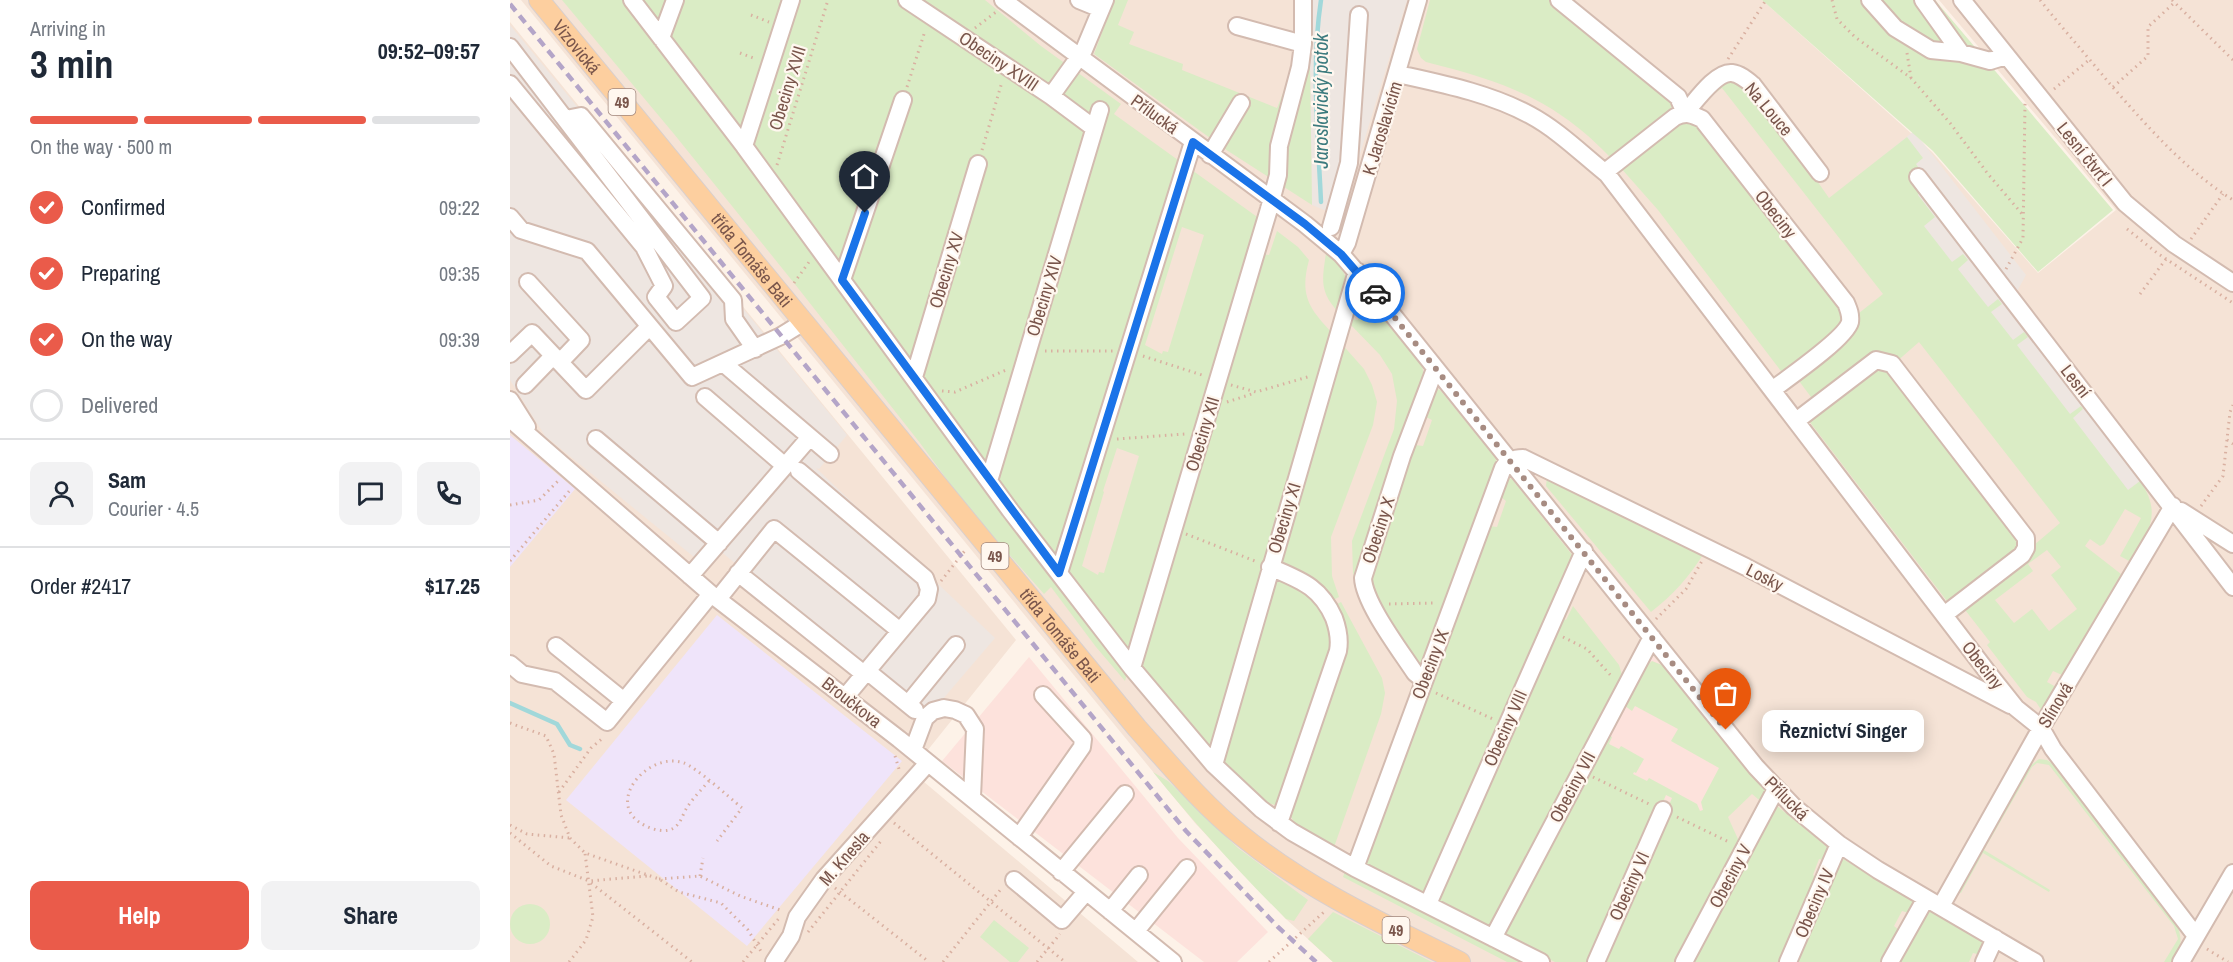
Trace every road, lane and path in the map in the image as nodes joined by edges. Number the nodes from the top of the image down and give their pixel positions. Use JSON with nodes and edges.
{"nodes":[{"id":1,"x":539,"y":0,"type":"edge"},
{"id":2,"x":632,"y":0,"type":"edge"},
{"id":3,"x":675,"y":0,"type":"edge"},
{"id":4,"x":791,"y":0,"type":"edge"},
{"id":5,"x":828,"y":0,"type":"edge"},
{"id":6,"x":908,"y":0,"type":"edge"},
{"id":7,"x":1079,"y":0,"type":"edge"},
{"id":8,"x":1303,"y":0,"type":"edge"},
{"id":9,"x":1418,"y":0,"type":"edge"},
{"id":10,"x":1559,"y":0,"type":"edge"},
{"id":11,"x":1766,"y":0,"type":"edge"},
{"id":12,"x":1832,"y":0,"type":"edge"},
{"id":13,"x":1870,"y":0,"type":"edge"},
{"id":14,"x":1923,"y":0,"type":"edge"},
{"id":15,"x":1962,"y":0,"type":"edge"},
{"id":16,"x":2040,"y":0,"type":"edge"},
{"id":17,"x":2173,"y":1,"type":"edge"},
{"id":18,"x":1005,"y":2,"type":"edge"},
{"id":19,"x":1103,"y":4,"type":"edge"},
{"id":20,"x":751,"y":15,"type":"dead end"},
{"id":21,"x":930,"y":15,"type":"junction"},
{"id":22,"x":1359,"y":15,"type":"dead end"},
{"id":23,"x":774,"y":24,"type":"dead end"},
{"id":24,"x":1237,"y":26,"type":"dead end"},
{"id":25,"x":963,"y":37,"type":"junction"},
{"id":26,"x":661,"y":38,"type":"junction"},
{"id":27,"x":1303,"y":44,"type":"junction"},
{"id":28,"x":510,"y":47,"type":"edge"},
{"id":29,"x":740,"y":53,"type":"dead end"},
{"id":30,"x":1961,"y":53,"type":"junction"},
{"id":31,"x":2006,"y":56,"type":"junction"},
{"id":32,"x":1080,"y":58,"type":"junction"},
{"id":33,"x":2089,"y":60,"type":"junction"},
{"id":34,"x":2233,"y":60,"type":"edge"},
{"id":35,"x":761,"y":61,"type":"dead end"},
{"id":36,"x":1007,"y":66,"type":"junction"},
{"id":37,"x":1398,"y":74,"type":"junction"},
{"id":38,"x":1712,"y":82,"type":"junction"},
{"id":39,"x":2028,"y":83,"type":"junction"},
{"id":40,"x":510,"y":84,"type":"edge"},
{"id":41,"x":2113,"y":87,"type":"junction"},
{"id":42,"x":1051,"y":96,"type":"junction"},
{"id":43,"x":2041,"y":99,"type":"junction"},
{"id":44,"x":903,"y":100,"type":"joint"},
{"id":45,"x":1241,"y":103,"type":"dead end"},
{"id":46,"x":1100,"y":110,"type":"dead end"},
{"id":47,"x":1685,"y":113,"type":"junction"},
{"id":48,"x":566,"y":119,"type":"junction"},
{"id":49,"x":1094,"y":128,"type":"junction"},
{"id":50,"x":1193,"y":142,"type":"junction"},
{"id":51,"x":744,"y":146,"type":"junction"},
{"id":52,"x":1210,"y":155,"type":"junction"},
{"id":53,"x":978,"y":164,"type":"joint"},
{"id":54,"x":1605,"y":172,"type":"junction"},
{"id":55,"x":1820,"y":173,"type":"dead end"},
{"id":56,"x":1918,"y":177,"type":"dead end"},
{"id":57,"x":772,"y":184,"type":"junction"},
{"id":58,"x":2223,"y":194,"type":"junction"},
{"id":59,"x":1271,"y":199,"type":"junction"},
{"id":60,"x":2233,"y":200,"type":"edge"},
{"id":61,"x":705,"y":204,"type":"joint"},
{"id":62,"x":2023,"y":215,"type":"junction"},
{"id":63,"x":510,"y":217,"type":"edge"},
{"id":64,"x":1327,"y":233,"type":"junction"},
{"id":65,"x":2182,"y":244,"type":"junction"},
{"id":66,"x":819,"y":248,"type":"junction"},
{"id":67,"x":1341,"y":254,"type":"junction"},
{"id":68,"x":1357,"y":271,"type":"junction"},
{"id":69,"x":1995,"y":278,"type":"junction"},
{"id":70,"x":842,"y":280,"type":"junction"},
{"id":71,"x":528,"y":282,"type":"dead end"},
{"id":72,"x":2233,"y":283,"type":"edge"},
{"id":73,"x":2140,"y":294,"type":"dead end"},
{"id":74,"x":782,"y":298,"type":"junction"},
{"id":75,"x":802,"y":323,"type":"junction"},
{"id":76,"x":649,"y":327,"type":"junction"},
{"id":77,"x":754,"y":349,"type":"junction"},
{"id":78,"x":1127,"y":351,"type":"junction"},
{"id":79,"x":510,"y":354,"type":"edge"},
{"id":80,"x":1026,"y":357,"type":"junction"},
{"id":81,"x":556,"y":359,"type":"junction"},
{"id":82,"x":723,"y":363,"type":"junction"},
{"id":83,"x":1435,"y":369,"type":"junction"},
{"id":84,"x":918,"y":382,"type":"junction"},
{"id":85,"x":525,"y":385,"type":"dead end"},
{"id":86,"x":1772,"y":390,"type":"junction"},
{"id":87,"x":1256,"y":392,"type":"dead end"},
{"id":88,"x":705,"y":397,"type":"dead end"},
{"id":89,"x":510,"y":400,"type":"edge"},
{"id":90,"x":2233,"y":405,"type":"edge"},
{"id":91,"x":1209,"y":408,"type":"junction"},
{"id":92,"x":510,"y":419,"type":"edge"},
{"id":93,"x":1796,"y":421,"type":"junction"},
{"id":94,"x":1202,"y":433,"type":"junction"},
{"id":95,"x":810,"y":437,"type":"junction"},
{"id":96,"x":534,"y":438,"type":"junction"},
{"id":97,"x":596,"y":439,"type":"dead end"},
{"id":98,"x":2227,"y":440,"type":"junction"},
{"id":99,"x":1100,"y":441,"type":"junction"},
{"id":100,"x":2233,"y":444,"type":"edge"},
{"id":101,"x":830,"y":454,"type":"dead end"},
{"id":102,"x":1509,"y":461,"type":"junction"},
{"id":103,"x":792,"y":468,"type":"junction"},
{"id":104,"x":550,"y":475,"type":"dead end"},
{"id":105,"x":579,"y":480,"type":"junction"},
{"id":106,"x":989,"y":481,"type":"junction"},
{"id":107,"x":510,"y":505,"type":"edge"},
{"id":108,"x":2173,"y":506,"type":"junction"},
{"id":109,"x":2192,"y":518,"type":"junction"},
{"id":110,"x":1173,"y":528,"type":"junction"},
{"id":111,"x":977,"y":534,"type":"junction"},
{"id":112,"x":718,"y":543,"type":"junction"},
{"id":113,"x":2233,"y":544,"type":"edge"},
{"id":114,"x":1709,"y":549,"type":"junction"},
{"id":115,"x":1584,"y":551,"type":"junction"},
{"id":116,"x":510,"y":561,"type":"edge"},
{"id":117,"x":1270,"y":567,"type":"junction"},
{"id":118,"x":738,"y":573,"type":"junction"},
{"id":119,"x":1059,"y":573,"type":"junction"},
{"id":120,"x":690,"y":576,"type":"junction"},
{"id":121,"x":2233,"y":587,"type":"edge"},
{"id":122,"x":714,"y":597,"type":"junction"},
{"id":123,"x":927,"y":598,"type":"junction"},
{"id":124,"x":1370,"y":602,"type":"junction"},
{"id":125,"x":1453,"y":603,"type":"junction"},
{"id":126,"x":1944,"y":615,"type":"junction"},
{"id":127,"x":1652,"y":629,"type":"junction"},
{"id":128,"x":1548,"y":630,"type":"junction"},
{"id":129,"x":900,"y":631,"type":"junction"},
{"id":130,"x":956,"y":645,"type":"dead end"},
{"id":131,"x":556,"y":646,"type":"dead end"},
{"id":132,"x":510,"y":663,"type":"edge"},
{"id":133,"x":1132,"y":668,"type":"junction"},
{"id":134,"x":865,"y":673,"type":"junction"},
{"id":135,"x":1424,"y":680,"type":"junction"},
{"id":136,"x":1624,"y":690,"type":"junction"},
{"id":137,"x":1042,"y":695,"type":"dead end"},
{"id":138,"x":846,"y":696,"type":"junction"},
{"id":139,"x":624,"y":701,"type":"junction"},
{"id":140,"x":908,"y":704,"type":"junction"},
{"id":141,"x":2016,"y":708,"type":"junction"},
{"id":142,"x":925,"y":718,"type":"junction"},
{"id":143,"x":510,"y":723,"type":"edge"},
{"id":144,"x":1507,"y":725,"type":"junction"},
{"id":145,"x":2041,"y":728,"type":"junction"},
{"id":146,"x":913,"y":750,"type":"junction"},
{"id":147,"x":928,"y":763,"type":"junction"},
{"id":148,"x":1214,"y":765,"type":"junction"},
{"id":149,"x":709,"y":781,"type":"junction"},
{"id":150,"x":1776,"y":789,"type":"junction"},
{"id":151,"x":1125,"y":794,"type":"dead end"},
{"id":152,"x":972,"y":797,"type":"junction"},
{"id":153,"x":1663,"y":810,"type":"dead end"},
{"id":154,"x":892,"y":817,"type":"junction"},
{"id":155,"x":1279,"y":823,"type":"junction"},
{"id":156,"x":510,"y":825,"type":"edge"},
{"id":157,"x":888,"y":831,"type":"dead end"},
{"id":158,"x":511,"y":836,"type":"edge"},
{"id":159,"x":1019,"y":837,"type":"junction"},
{"id":160,"x":570,"y":838,"type":"junction"},
{"id":161,"x":882,"y":840,"type":"dead end"},
{"id":162,"x":717,"y":841,"type":"dead end"},
{"id":163,"x":1839,"y":844,"type":"junction"},
{"id":164,"x":585,"y":852,"type":"junction"},
{"id":165,"x":703,"y":858,"type":"dead end"},
{"id":166,"x":1187,"y":868,"type":"dead end"},
{"id":167,"x":1355,"y":868,"type":"junction"},
{"id":168,"x":1061,"y":872,"type":"junction"},
{"id":169,"x":2233,"y":873,"type":"edge"},
{"id":170,"x":1139,"y":875,"type":"dead end"},
{"id":171,"x":648,"y":876,"type":"junction"},
{"id":172,"x":700,"y":876,"type":"junction"},
{"id":173,"x":659,"y":879,"type":"junction"},
{"id":174,"x":824,"y":879,"type":"junction"},
{"id":175,"x":589,"y":881,"type":"junction"},
{"id":176,"x":1010,"y":882,"type":"joint"},
{"id":177,"x":1086,"y":892,"type":"junction"},
{"id":178,"x":841,"y":893,"type":"junction"},
{"id":179,"x":1336,"y":897,"type":"junction"},
{"id":180,"x":1926,"y":898,"type":"junction"},
{"id":181,"x":990,"y":903,"type":"junction"},
{"id":182,"x":1428,"y":904,"type":"junction"},
{"id":183,"x":1941,"y":906,"type":"junction"},
{"id":184,"x":785,"y":911,"type":"dead end"},
{"id":185,"x":1110,"y":911,"type":"junction"},
{"id":186,"x":1136,"y":931,"type":"junction"},
{"id":187,"x":1061,"y":933,"type":"dead end"},
{"id":188,"x":805,"y":935,"type":"dead end"},
{"id":189,"x":1493,"y":938,"type":"junction"},
{"id":190,"x":1995,"y":938,"type":"junction"},
{"id":191,"x":2194,"y":939,"type":"junction"},
{"id":192,"x":1048,"y":948,"type":"junction"},
{"id":193,"x":768,"y":958,"type":"edge"},
{"id":194,"x":569,"y":962,"type":"edge"},
{"id":195,"x":692,"y":962,"type":"edge"},
{"id":196,"x":929,"y":962,"type":"edge"},
{"id":197,"x":943,"y":962,"type":"edge"},
{"id":198,"x":1037,"y":962,"type":"edge"},
{"id":199,"x":1065,"y":962,"type":"edge"},
{"id":200,"x":1173,"y":962,"type":"edge"},
{"id":201,"x":1269,"y":962,"type":"edge"},
{"id":202,"x":1460,"y":962,"type":"edge"},
{"id":203,"x":1541,"y":962,"type":"edge"},
{"id":204,"x":1596,"y":962,"type":"edge"},
{"id":205,"x":1684,"y":962,"type":"edge"},
{"id":206,"x":1788,"y":962,"type":"edge"},
{"id":207,"x":1890,"y":962,"type":"edge"},
{"id":208,"x":1984,"y":962,"type":"edge"},
{"id":209,"x":2035,"y":962,"type":"edge"},
{"id":210,"x":2181,"y":962,"type":"edge"},
{"id":211,"x":2228,"y":962,"type":"edge"}],
"edges":[{"from":1,"to":61,"type":"main road","name":"Vizovická","number":"49"},
{"from":2,"to":26,"type":"street"},
{"from":3,"to":26,"type":"street"},
{"from":4,"to":51,"type":"street"},
{"from":5,"to":57,"type":"path","name":"Obeciny XVII"},
{"from":6,"to":21,"type":"street","name":"Obeciny XVIII"},
{"from":7,"to":19,"type":"street"},
{"from":8,"to":27,"type":"street","name":"Obeciny XII"},
{"from":9,"to":37,"type":"street","name":"K Jaroslavicím"},
{"from":10,"to":47,"type":"street"},
{"from":11,"to":38,"type":"path"},
{"from":12,"to":62,"type":"path"},
{"from":13,"to":30,"type":"street"},
{"from":14,"to":30,"type":"street"},
{"from":15,"to":31,"type":"street","name":"Lesní čtvrť I"},
{"from":16,"to":33,"type":"path"},
{"from":17,"to":34,"type":"path"},
{"from":17,"to":41,"type":"path"},
{"from":18,"to":25,"type":"path"},
{"from":18,"to":32,"type":"street","name":"Přílucká"},
{"from":19,"to":32,"type":"street","name":"Obeciny XVIII"},
{"from":20,"to":23,"type":"path"},
{"from":21,"to":25,"type":"street","name":"Obeciny XVIII"},
{"from":21,"to":44,"type":"path"},
{"from":22,"to":64,"type":"street"},
{"from":24,"to":27,"type":"street"},
{"from":25,"to":36,"type":"street","name":"Obeciny XVIII"},
{"from":26,"to":51,"type":"street"},
{"from":27,"to":59,"type":"street","name":"Obeciny XII"},
{"from":28,"to":48,"type":"street"},
{"from":29,"to":35,"type":"path"},
{"from":30,"to":31,"type":"street"},
{"from":31,"to":39,"type":"street","name":"Lesní čtvrť I"},
{"from":32,"to":42,"type":"street","name":"Obeciny XVIII"},
{"from":32,"to":50,"type":"street","name":"Přílucká"},
{"from":33,"to":41,"type":"path"},
{"from":33,"to":43,"type":"path"},
{"from":36,"to":42,"type":"street","name":"Obeciny XVIII"},
{"from":36,"to":53,"type":"path"},
{"from":37,"to":54,"type":"street","name":"Obeciny"},
{"from":37,"to":67,"type":"street","name":"K Jaroslavicím"},
{"from":38,"to":47,"type":"street"},
{"from":38,"to":55,"type":"street","name":"Na Louce"},
{"from":39,"to":43,"type":"street","name":"Lesní čtvrť I"},
{"from":39,"to":62,"type":"path"},
{"from":40,"to":48,"type":"street"},
{"from":41,"to":58,"type":"path"},
{"from":42,"to":49,"type":"street"},
{"from":43,"to":65,"type":"street","name":"Lesní čtvrť I"},
{"from":44,"to":70,"type":"street"},
{"from":45,"to":52,"type":"street"},
{"from":46,"to":49,"type":"street","name":"Obeciny XIV"},
{"from":47,"to":54,"type":"street"},
{"from":47,"to":86,"type":"street","name":"Obeciny"},
{"from":48,"to":77,"type":"street"},
{"from":49,"to":80,"type":"street","name":"Obeciny XIV"},
{"from":50,"to":52,"type":"street","name":"Přílucká"},
{"from":50,"to":78,"type":"street"},
{"from":51,"to":57,"type":"street"},
{"from":52,"to":59,"type":"street","name":"Přílucká"},
{"from":53,"to":84,"type":"street","name":"Obeciny XV"},
{"from":54,"to":86,"type":"street","name":"Obeciny"},
{"from":56,"to":69,"type":"street","name":"Lesní"},
{"from":57,"to":66,"type":"street"},
{"from":58,"to":60,"type":"path"},
{"from":58,"to":65,"type":"path"},
{"from":59,"to":64,"type":"street","name":"Přílucká"},
{"from":59,"to":91,"type":"street","name":"Obeciny XII"},
{"from":61,"to":74,"type":"main road","name":"třída Tomáše Bati","number":"49"},
{"from":62,"to":69,"type":"path"},
{"from":63,"to":76,"type":"street"},
{"from":64,"to":67,"type":"street","name":"Přílucká"},
{"from":65,"to":72,"type":"street","name":"Lesní čtvrť I"},
{"from":65,"to":73,"type":"path"},
{"from":66,"to":70,"type":"street"},
{"from":66,"to":74,"type":"path"},
{"from":67,"to":68,"type":"street","name":"Přílucká"},
{"from":68,"to":83,"type":"street","name":"Přílucká"},
{"from":68,"to":117,"type":"street","name":"Obeciny XI"},
{"from":69,"to":108,"type":"street","name":"Lesní"},
{"from":70,"to":84,"type":"street"},
{"from":71,"to":81,"type":"street"},
{"from":74,"to":75,"type":"main road","name":"třída Tomáše Bati","number":"49"},
{"from":75,"to":77,"type":"street"},
{"from":75,"to":111,"type":"main road","name":"třída Tomáše Bati","number":"49"},
{"from":76,"to":81,"type":"street"},
{"from":76,"to":82,"type":"street"},
{"from":77,"to":82,"type":"street"},
{"from":78,"to":80,"type":"path"},
{"from":78,"to":99,"type":"street"},
{"from":79,"to":81,"type":"street"},
{"from":80,"to":84,"type":"path"},
{"from":80,"to":106,"type":"street","name":"Obeciny XIV"},
{"from":81,"to":85,"type":"street"},
{"from":82,"to":95,"type":"street"},
{"from":83,"to":102,"type":"street","name":"Přílucká"},
{"from":83,"to":124,"type":"street","name":"Obeciny X"},
{"from":84,"to":106,"type":"street"},
{"from":86,"to":93,"type":"street","name":"Obeciny"},
{"from":87,"to":91,"type":"path"},
{"from":88,"to":103,"type":"street"},
{"from":89,"to":96,"type":"street","name":"Broučkova"},
{"from":90,"to":98,"type":"path"},
{"from":91,"to":94,"type":"street","name":"Obeciny XII"},
{"from":92,"to":96,"type":"street","name":"Broučkova"},
{"from":93,"to":126,"type":"street","name":"Obeciny"},
{"from":93,"to":126,"type":"street"},
{"from":94,"to":99,"type":"path"},
{"from":94,"to":110,"type":"street","name":"Obeciny XII"},
{"from":95,"to":101,"type":"street"},
{"from":95,"to":103,"type":"street"},
{"from":96,"to":105,"type":"street","name":"Broučkova"},
{"from":97,"to":112,"type":"street"},
{"from":98,"to":100,"type":"path"},
{"from":98,"to":109,"type":"path"},
{"from":99,"to":119,"type":"street"},
{"from":102,"to":114,"type":"street","name":"Losky"},
{"from":102,"to":115,"type":"street","name":"Přílucká"},
{"from":102,"to":125,"type":"street","name":"Obeciny IX"},
{"from":103,"to":112,"type":"street"},
{"from":103,"to":123,"type":"street"},
{"from":104,"to":107,"type":"path"},
{"from":105,"to":116,"type":"path"},
{"from":105,"to":120,"type":"street","name":"Broučkova"},
{"from":106,"to":119,"type":"street"},
{"from":108,"to":109,"type":"street"},
{"from":108,"to":121,"type":"street","name":"Lesní"},
{"from":108,"to":145,"type":"street","name":"Slínová"},
{"from":109,"to":113,"type":"street"},
{"from":110,"to":117,"type":"path"},
{"from":110,"to":133,"type":"street","name":"Obeciny XII"},
{"from":111,"to":123,"type":"path"},
{"from":111,"to":179,"type":"main road","name":"třída Tomáše Bati","number":"49"},
{"from":112,"to":120,"type":"street"},
{"from":114,"to":127,"type":"path"},
{"from":114,"to":141,"type":"street","name":"Losky"},
{"from":115,"to":127,"type":"street","name":"Přílucká"},
{"from":115,"to":128,"type":"street","name":"Obeciny VIII"},
{"from":117,"to":148,"type":"street","name":"Obeciny XI"},
{"from":117,"to":155,"type":"street"},
{"from":118,"to":122,"type":"street"},
{"from":118,"to":129,"type":"street"},
{"from":118,"to":134,"type":"street"},
{"from":119,"to":133,"type":"street"},
{"from":120,"to":122,"type":"street","name":"Broučkova"},
{"from":122,"to":138,"type":"street","name":"Broučkova"},
{"from":122,"to":139,"type":"street"},
{"from":123,"to":129,"type":"street"},
{"from":124,"to":125,"type":"path"},
{"from":124,"to":135,"type":"street","name":"Obeciny X"},
{"from":125,"to":135,"type":"street","name":"Obeciny IX"},
{"from":126,"to":141,"type":"street","name":"Obeciny"},
{"from":127,"to":136,"type":"street","name":"Obeciny VII"},
{"from":127,"to":150,"type":"street","name":"Přílucká"},
{"from":128,"to":136,"type":"path"},
{"from":128,"to":144,"type":"street","name":"Obeciny VIII"},
{"from":129,"to":134,"type":"street"},
{"from":130,"to":140,"type":"street"},
{"from":131,"to":139,"type":"street"},
{"from":132,"to":139,"type":"street"},
{"from":133,"to":148,"type":"street"},
{"from":134,"to":138,"type":"street"},
{"from":134,"to":140,"type":"street"},
{"from":135,"to":144,"type":"path"},
{"from":135,"to":167,"type":"street","name":"Obeciny IX"},
{"from":136,"to":189,"type":"street","name":"Obeciny VII"},
{"from":137,"to":159,"type":"street"},
{"from":138,"to":146,"type":"street","name":"Broučkova"},
{"from":140,"to":142,"type":"street"},
{"from":141,"to":145,"type":"street","name":"Obeciny"},
{"from":142,"to":146,"type":"street"},
{"from":142,"to":152,"type":"street"},
{"from":143,"to":160,"type":"path"},
{"from":144,"to":182,"type":"street","name":"Obeciny VIII"},
{"from":145,"to":183,"type":"street","name":"Slínová"},
{"from":145,"to":191,"type":"street","name":"Obeciny"},
{"from":146,"to":147,"type":"street","name":"Broučkova"},
{"from":147,"to":152,"type":"street","name":"Broučkova"},
{"from":147,"to":154,"type":"street","name":"M. Knesla"},
{"from":148,"to":155,"type":"street"},
{"from":149,"to":149,"type":"path"},
{"from":149,"to":162,"type":"path"},
{"from":150,"to":163,"type":"street","name":"Přílucká"},
{"from":150,"to":205,"type":"street","name":"Obeciny V"},
{"from":151,"to":168,"type":"street"},
{"from":152,"to":159,"type":"street","name":"Broučkova"},
{"from":153,"to":204,"type":"street","name":"Obeciny VI"},
{"from":154,"to":157,"type":"path"},
{"from":154,"to":174,"type":"street","name":"M. Knesla"},
{"from":154,"to":181,"type":"path"},
{"from":155,"to":167,"type":"street"},
{"from":156,"to":160,"type":"path"},
{"from":158,"to":175,"type":"path"},
{"from":159,"to":168,"type":"street","name":"Broučkova"},
{"from":160,"to":164,"type":"path"},
{"from":161,"to":178,"type":"path"},
{"from":163,"to":180,"type":"street","name":"Přílucká"},
{"from":163,"to":206,"type":"street","name":"Obeciny IV"},
{"from":164,"to":171,"type":"path"},
{"from":164,"to":175,"type":"path"},
{"from":165,"to":172,"type":"path"},
{"from":166,"to":186,"type":"street"},
{"from":167,"to":182,"type":"street"},
{"from":168,"to":177,"type":"street","name":"Broučkova"},
{"from":169,"to":191,"type":"street"},
{"from":170,"to":185,"type":"street"},
{"from":171,"to":173,"type":"path"},
{"from":171,"to":175,"type":"path"},
{"from":172,"to":173,"type":"path"},
{"from":172,"to":184,"type":"path"},
{"from":173,"to":193,"type":"path"},
{"from":174,"to":178,"type":"path"},
{"from":174,"to":193,"type":"street","name":"M. Knesla"},
{"from":175,"to":194,"type":"path"},
{"from":175,"to":195,"type":"path"},
{"from":176,"to":177,"type":"street"},
{"from":176,"to":181,"type":"path"},
{"from":177,"to":185,"type":"street","name":"Broučkova"},
{"from":178,"to":188,"type":"path"},
{"from":178,"to":196,"type":"path"},
{"from":179,"to":201,"type":"path"},
{"from":179,"to":202,"type":"main road","name":"třída Tomáše Bati","number":"49"},
{"from":180,"to":183,"type":"street","name":"Přílucká"},
{"from":180,"to":207,"type":"street"},
{"from":181,"to":192,"type":"path"},
{"from":181,"to":197,"type":"path"},
{"from":182,"to":189,"type":"street"},
{"from":183,"to":190,"type":"street","name":"Přílucká"},
{"from":185,"to":186,"type":"street","name":"Broučkova"},
{"from":186,"to":200,"type":"street","name":"Broučkova"},
{"from":187,"to":192,"type":"path"},
{"from":189,"to":203,"type":"street"},
{"from":190,"to":208,"type":"street"},
{"from":190,"to":209,"type":"street","name":"Přílucká"},
{"from":191,"to":210,"type":"street"},
{"from":191,"to":211,"type":"path"},
{"from":192,"to":198,"type":"path"},
{"from":192,"to":199,"type":"path"}]}
